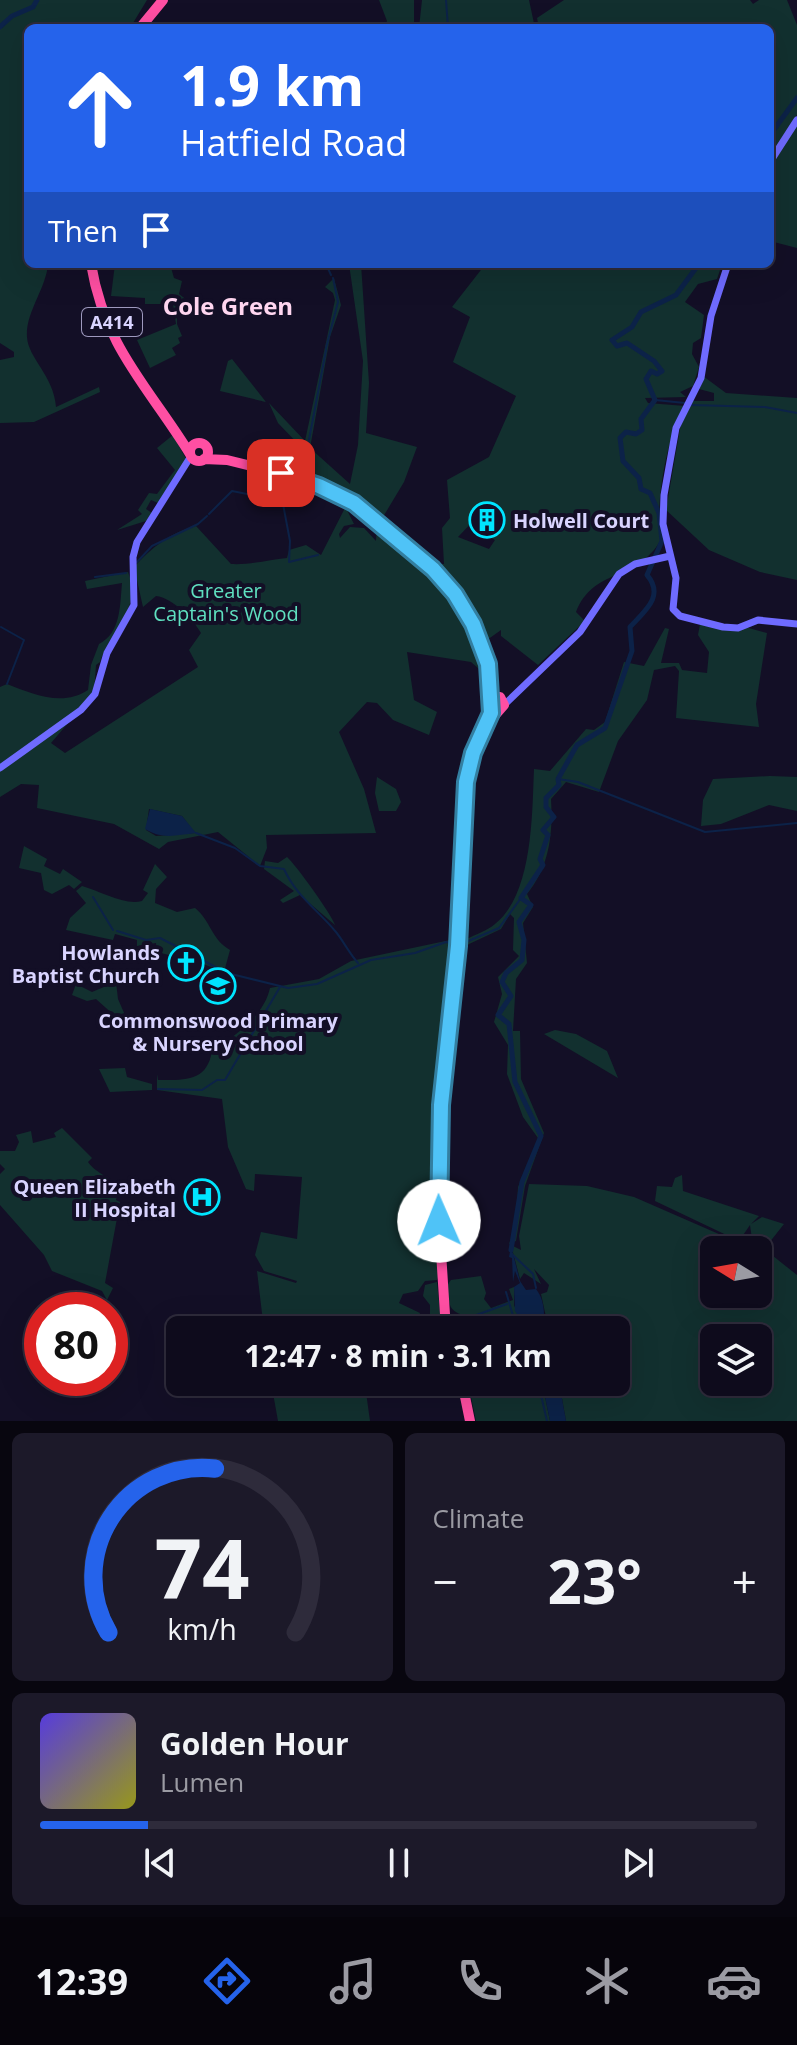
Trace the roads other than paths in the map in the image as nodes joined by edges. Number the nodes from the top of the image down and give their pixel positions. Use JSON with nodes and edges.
{"nodes":[{"id":1,"x":160,"y":0,"type":"edge"},
{"id":2,"x":140,"y":24,"type":"edge"},
{"id":3,"x":797,"y":120,"type":"edge"},
{"id":4,"x":774,"y":156,"type":"edge"},
{"id":5,"x":94,"y":268,"type":"edge"},
{"id":6,"x":727,"y":268,"type":"edge"},
{"id":7,"x":196,"y":452,"type":"junction"},
{"id":8,"x":184,"y":471,"type":"junction"},
{"id":9,"x":670,"y":556,"type":"junction"},
{"id":10,"x":797,"y":624,"type":"edge"},
{"id":11,"x":499,"y":703,"type":"junction"},
{"id":12,"x":0,"y":768,"type":"edge"},
{"id":13,"x":447,"y":1316,"type":"edge"},
{"id":14,"x":467,"y":1396,"type":"edge"},
{"id":15,"x":472,"y":1421,"type":"edge"}],
"edges":[{"from":1,"to":2,"type":"highway"},
{"from":3,"to":4,"type":"main road"},
{"from":5,"to":7,"type":"highway","number":"A414"},
{"from":6,"to":9,"type":"main road"},
{"from":7,"to":8,"type":"main road"},
{"from":7,"to":8,"type":"main road"},
{"from":7,"to":11,"type":"highway","number":"A414"},
{"from":8,"to":12,"type":"main road"},
{"from":9,"to":10,"type":"main road"},
{"from":9,"to":11,"type":"main road"},
{"from":11,"to":13,"type":"highway"},
{"from":14,"to":15,"type":"highway"}]}
